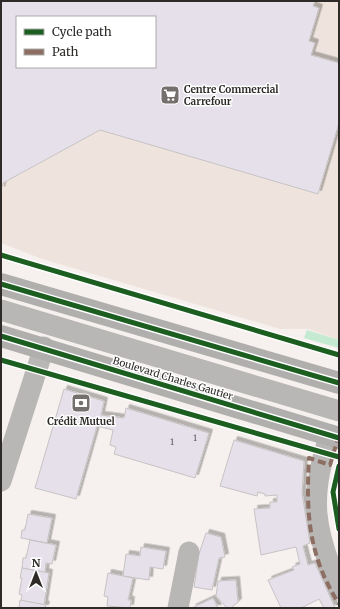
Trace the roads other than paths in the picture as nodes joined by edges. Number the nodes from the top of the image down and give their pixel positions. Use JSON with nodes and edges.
{"nodes":[{"id":1,"x":1,"y":284,"type":"edge"},
{"id":2,"x":1,"y":310,"type":"edge"},
{"id":3,"x":1,"y":336,"type":"edge"},
{"id":4,"x":44,"y":347,"type":"junction"},
{"id":5,"x":339,"y":383,"type":"edge"},
{"id":6,"x":339,"y":411,"type":"edge"},
{"id":7,"x":334,"y":437,"type":"edge"},
{"id":8,"x":1,"y":481,"type":"edge"},
{"id":9,"x":189,"y":552,"type":"dead end"},
{"id":10,"x":339,"y":589,"type":"edge"},
{"id":11,"x":178,"y":608,"type":"edge"}],
"edges":[{"from":1,"to":5,"type":"main road"},
{"from":2,"to":6,"type":"street","name":"Boulevard Charles Gautier"},
{"from":3,"to":4,"type":"main road","name":"Boulevard Charles Gautier"},
{"from":4,"to":7,"type":"main road","name":"Boulevard Charles Gautier"},
{"from":4,"to":8,"type":"street"},
{"from":7,"to":10,"type":"street"},
{"from":9,"to":11,"type":"street"}]}
